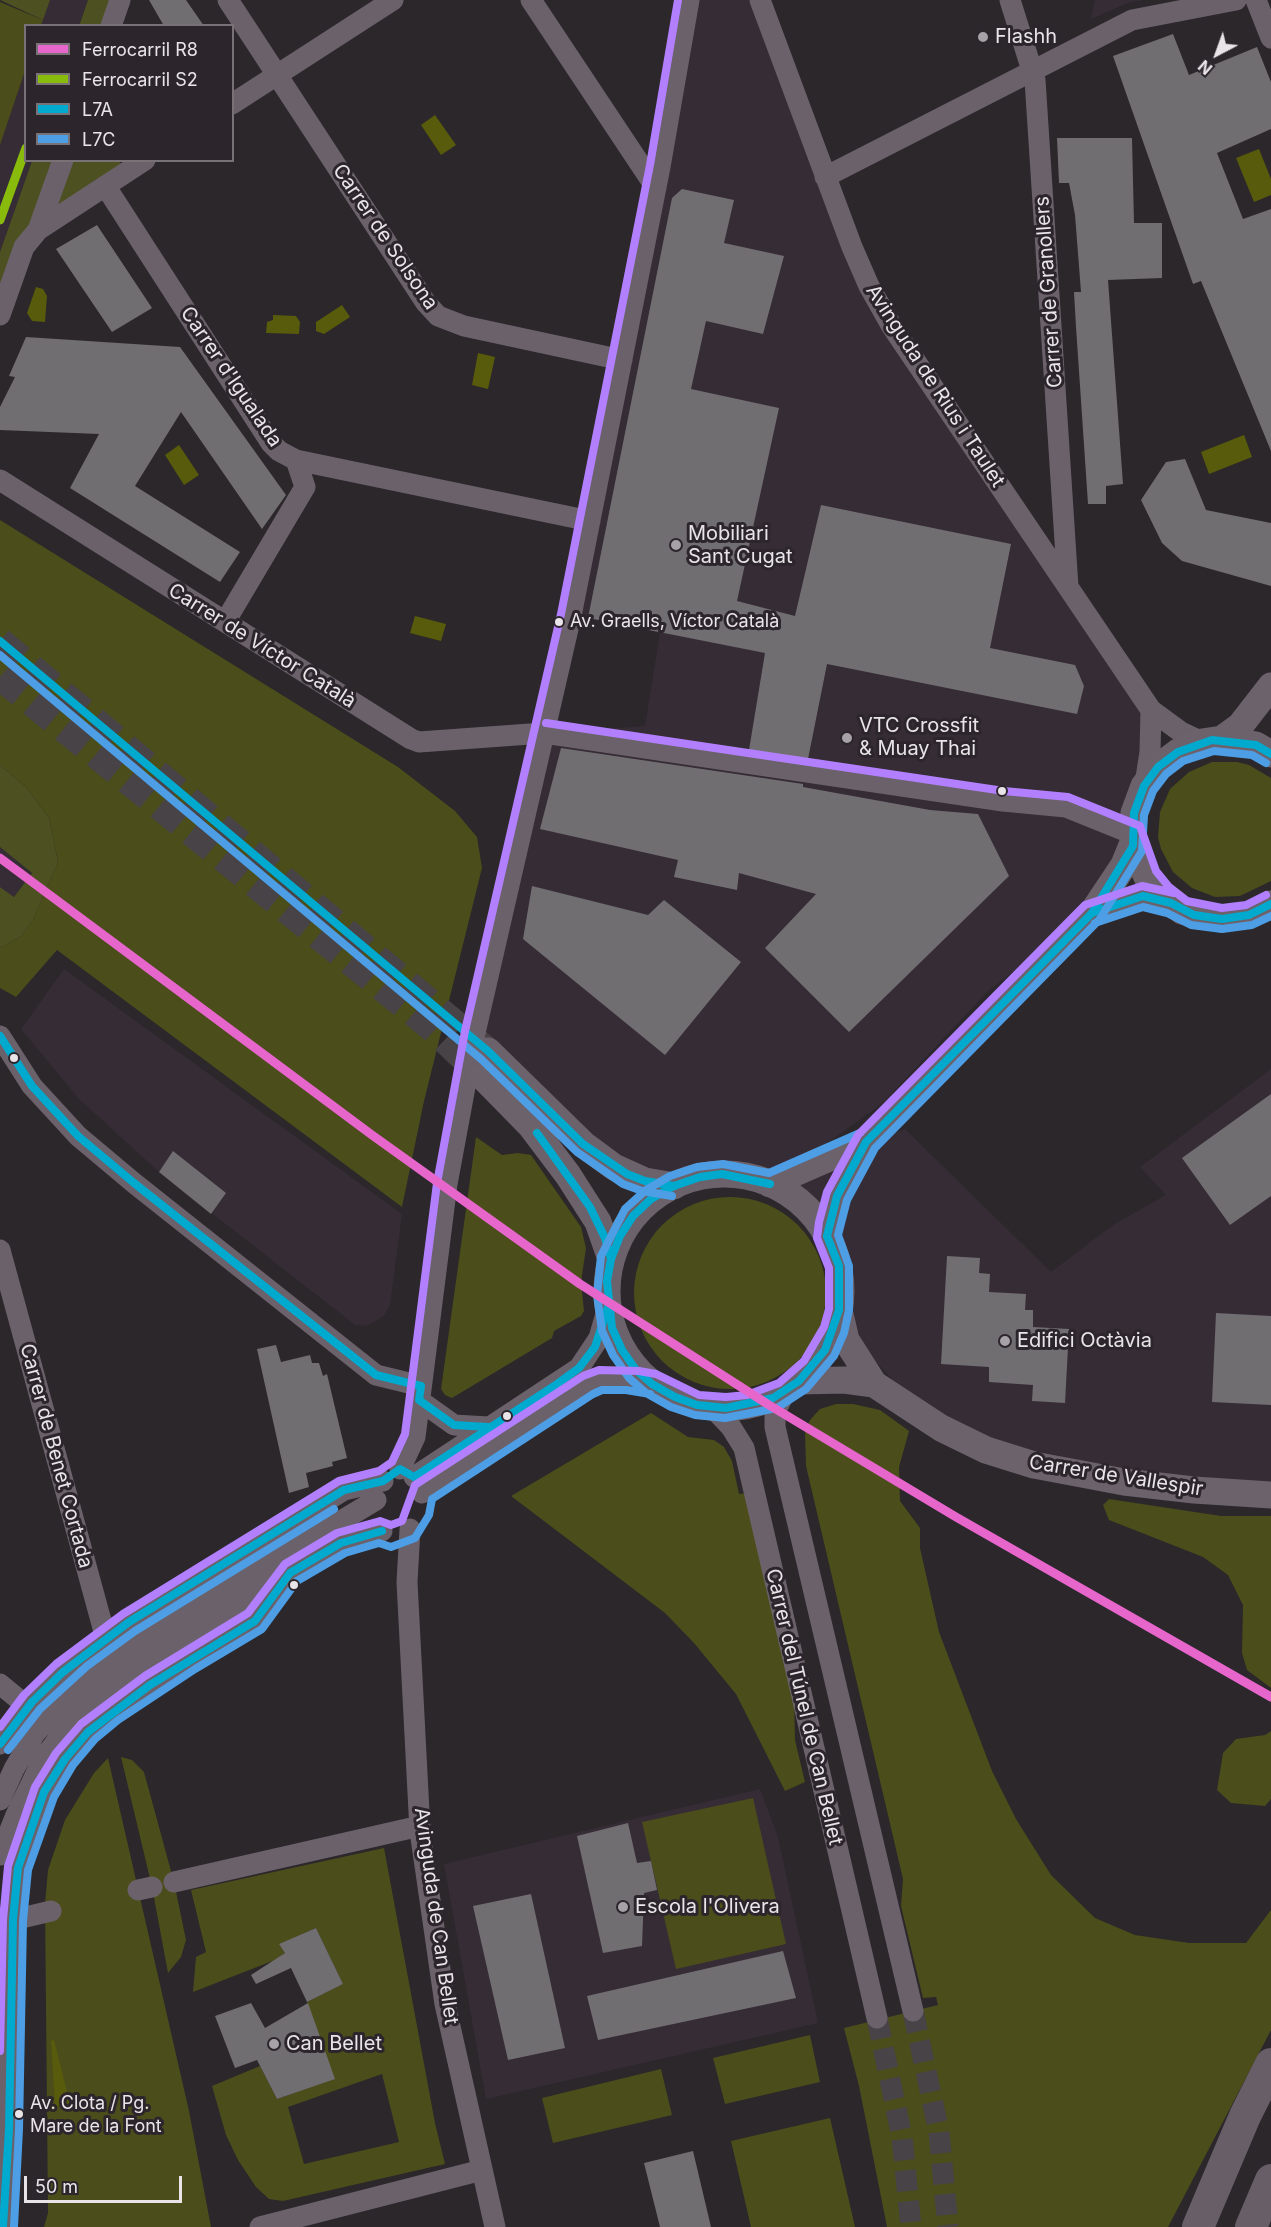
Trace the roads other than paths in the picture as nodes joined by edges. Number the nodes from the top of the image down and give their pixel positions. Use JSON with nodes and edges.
{"nodes":[{"id":1,"x":120,"y":0,"type":"edge"},
{"id":2,"x":228,"y":0,"type":"edge"},
{"id":3,"x":393,"y":0,"type":"edge"},
{"id":4,"x":531,"y":0,"type":"edge"},
{"id":5,"x":689,"y":0,"type":"edge"},
{"id":6,"x":760,"y":0,"type":"edge"},
{"id":7,"x":1010,"y":0,"type":"edge"},
{"id":8,"x":1236,"y":0,"type":"edge"},
{"id":9,"x":1256,"y":0,"type":"edge"},
{"id":10,"x":112,"y":24,"type":"edge"},
{"id":11,"x":1271,"y":38,"type":"edge"},
{"id":12,"x":1032,"y":70,"type":"junction"},
{"id":13,"x":276,"y":75,"type":"junction"},
{"id":14,"x":234,"y":103,"type":"edge"},
{"id":15,"x":62,"y":162,"type":"edge"},
{"id":16,"x":135,"y":163,"type":"edge"},
{"id":17,"x":825,"y":177,"type":"junction"},
{"id":18,"x":106,"y":186,"type":"junction"},
{"id":19,"x":656,"y":188,"type":"junction"},
{"id":20,"x":38,"y":230,"type":"junction"},
{"id":21,"x":0,"y":315,"type":"edge"},
{"id":22,"x":622,"y":360,"type":"junction"},
{"id":23,"x":296,"y":460,"type":"junction"},
{"id":24,"x":0,"y":480,"type":"edge"},
{"id":25,"x":590,"y":521,"type":"junction"},
{"id":26,"x":1068,"y":587,"type":"junction"},
{"id":27,"x":225,"y":622,"type":"junction"},
{"id":28,"x":1271,"y":686,"type":"edge"},
{"id":29,"x":1151,"y":710,"type":"junction"},
{"id":30,"x":544,"y":733,"type":"junction"},
{"id":31,"x":1212,"y":741,"type":"junction"},
{"id":32,"x":1271,"y":754,"type":"edge"},
{"id":33,"x":1144,"y":786,"type":"junction"},
{"id":34,"x":1133,"y":837,"type":"junction"},
{"id":35,"x":1171,"y":903,"type":"junction"},
{"id":36,"x":1271,"y":904,"type":"edge"},
{"id":37,"x":1092,"y":913,"type":"junction"},
{"id":38,"x":1236,"y":918,"type":"junction"},
{"id":39,"x":1271,"y":922,"type":"edge"},
{"id":40,"x":0,"y":1036,"type":"edge"},
{"id":41,"x":866,"y":1142,"type":"junction"},
{"id":42,"x":770,"y":1184,"type":"junction"},
{"id":43,"x":674,"y":1186,"type":"junction"},
{"id":44,"x":827,"y":1236,"type":"junction"},
{"id":45,"x":0,"y":1250,"type":"edge"},
{"id":46,"x":610,"y":1259,"type":"junction"},
{"id":47,"x":608,"y":1308,"type":"junction"},
{"id":48,"x":839,"y":1310,"type":"junction"},
{"id":49,"x":652,"y":1384,"type":"junction"},
{"id":50,"x":874,"y":1384,"type":"junction"},
{"id":51,"x":792,"y":1387,"type":"junction"},
{"id":52,"x":420,"y":1393,"type":"junction"},
{"id":53,"x":712,"y":1407,"type":"junction"},
{"id":54,"x":488,"y":1427,"type":"junction"},
{"id":55,"x":399,"y":1484,"type":"junction"},
{"id":56,"x":1271,"y":1495,"type":"edge"},
{"id":57,"x":410,"y":1529,"type":"junction"},
{"id":58,"x":382,"y":1531,"type":"junction"},
{"id":59,"x":290,"y":1573,"type":"junction"},
{"id":60,"x":106,"y":1639,"type":"junction"},
{"id":61,"x":112,"y":1663,"type":"junction"},
{"id":62,"x":0,"y":1684,"type":"edge"},
{"id":63,"x":28,"y":1707,"type":"junction"},
{"id":64,"x":0,"y":1744,"type":"edge"},
{"id":65,"x":0,"y":1800,"type":"edge"},
{"id":66,"x":420,"y":1826,"type":"junction"},
{"id":67,"x":0,"y":1855,"type":"edge"},
{"id":68,"x":174,"y":1882,"type":"dead end"},
{"id":69,"x":51,"y":1911,"type":"dead end"},
{"id":70,"x":13,"y":1920,"type":"junction"},
{"id":71,"x":913,"y":2011,"type":"tunnel mouth"},
{"id":72,"x":877,"y":2018,"type":"tunnel mouth"},
{"id":73,"x":1271,"y":2064,"type":"edge"},
{"id":74,"x":1268,"y":2118,"type":"edge"},
{"id":75,"x":0,"y":2154,"type":"edge"},
{"id":76,"x":482,"y":2170,"type":"junction"},
{"id":77,"x":1271,"y":2180,"type":"edge"},
{"id":78,"x":7,"y":2189,"type":"junction"},
{"id":79,"x":3,"y":2227,"type":"edge"},
{"id":80,"x":260,"y":2227,"type":"edge"},
{"id":81,"x":495,"y":2227,"type":"edge"},
{"id":82,"x":1198,"y":2227,"type":"edge"},
{"id":83,"x":1212,"y":2227,"type":"edge"},
{"id":84,"x":1251,"y":2227,"type":"edge"}],
"edges":[{"from":1,"to":10,"type":"street"},
{"from":2,"to":13,"type":"street","name":"Carrer de Solsona"},
{"from":3,"to":13,"type":"street"},
{"from":4,"to":19,"type":"street"},
{"from":5,"to":19,"type":"street","name":"Avinguda de Can Bellet"},
{"from":6,"to":17,"type":"street","name":"Avinguda de Rius i Taulet"},
{"from":7,"to":12,"type":"street","name":"Carrer de Granollers"},
{"from":8,"to":12,"type":"street"},
{"from":9,"to":11,"type":"street"},
{"from":12,"to":17,"type":"street"},
{"from":12,"to":26,"type":"street","name":"Carrer de Granollers"},
{"from":13,"to":14,"type":"street"},
{"from":13,"to":22,"type":"street","name":"Carrer de Solsona"},
{"from":15,"to":20,"type":"street"},
{"from":16,"to":18,"type":"street"},
{"from":17,"to":26,"type":"street","name":"Avinguda de Rius i Taulet"},
{"from":18,"to":20,"type":"street"},
{"from":18,"to":23,"type":"street","name":"Carrer d'Igualada"},
{"from":19,"to":22,"type":"street","name":"Avinguda de Can Bellet"},
{"from":20,"to":21,"type":"street"},
{"from":22,"to":25,"type":"street","name":"Avinguda de Can Bellet"},
{"from":23,"to":25,"type":"street","name":"Carrer d'Igualada"},
{"from":23,"to":27,"type":"street"},
{"from":24,"to":27,"type":"street","name":"Carrer de Víctor Català"},
{"from":25,"to":30,"type":"street","name":"Avinguda de Can Bellet"},
{"from":26,"to":29,"type":"street","name":"Avinguda de Rius i Taulet"},
{"from":27,"to":30,"type":"street","name":"Carrer de Víctor Català"},
{"from":28,"to":31,"type":"main road"},
{"from":29,"to":31,"type":"street","name":"Avinguda de Rius i Taulet"},
{"from":29,"to":33,"type":"street"},
{"from":30,"to":34,"type":"street","name":"Carrer de Víctor Català"},
{"from":30,"to":52,"type":"street","name":"Avinguda de Can Bellet"},
{"from":31,"to":32,"type":"main road"},
{"from":31,"to":33,"type":"main road"},
{"from":33,"to":34,"type":"main road"},
{"from":34,"to":35,"type":"main road"},
{"from":34,"to":37,"type":"main road"},
{"from":35,"to":37,"type":"main road"},
{"from":35,"to":38,"type":"main road"},
{"from":36,"to":38,"type":"main road"},
{"from":37,"to":41,"type":"main road"},
{"from":38,"to":39,"type":"main road"},
{"from":40,"to":52,"type":"street"},
{"from":41,"to":42,"type":"main road"},
{"from":41,"to":44,"type":"main road"},
{"from":42,"to":43,"type":"main road"},
{"from":42,"to":44,"type":"main road"},
{"from":43,"to":46,"type":"main road"},
{"from":43,"to":46,"type":"main road"},
{"from":44,"to":48,"type":"main road"},
{"from":45,"to":60,"type":"street","name":"Carrer de Benet Cortada"},
{"from":46,"to":47,"type":"main road"},
{"from":47,"to":49,"type":"main road"},
{"from":47,"to":54,"type":"street"},
{"from":48,"to":50,"type":"main road","name":"Carrer de Vallespir"},
{"from":48,"to":51,"type":"main road"},
{"from":49,"to":53,"type":"main road"},
{"from":49,"to":55,"type":"street"},
{"from":50,"to":51,"type":"main road","name":"Carrer de Vallespir"},
{"from":50,"to":56,"type":"main road","name":"Carrer de Vallespir"},
{"from":51,"to":53,"type":"main road"},
{"from":51,"to":71,"type":"street","name":"Carrer del Túnel de Can Bellet"},
{"from":52,"to":54,"type":"street"},
{"from":52,"to":55,"type":"street","name":"Avinguda de Can Bellet"},
{"from":53,"to":72,"type":"street","name":"Carrer del Túnel de Can Bellet"},
{"from":54,"to":55,"type":"street"},
{"from":55,"to":57,"type":"street","name":"Avinguda de Can Bellet"},
{"from":55,"to":58,"type":"street"},
{"from":55,"to":60,"type":"street"},
{"from":55,"to":61,"type":"street"},
{"from":57,"to":58,"type":"street"},
{"from":57,"to":66,"type":"street","name":"Avinguda de Can Bellet"},
{"from":58,"to":59,"type":"street"},
{"from":59,"to":67,"type":"street"},
{"from":59,"to":70,"type":"street"},
{"from":60,"to":61,"type":"street","name":"Carrer de Benet Cortada"},
{"from":60,"to":63,"type":"street"},
{"from":61,"to":65,"type":"street"},
{"from":62,"to":63,"type":"street"},
{"from":63,"to":64,"type":"street"},
{"from":66,"to":68,"type":"street"},
{"from":66,"to":76,"type":"street","name":"Avinguda de Can Bellet"},
{"from":69,"to":70,"type":"street"},
{"from":70,"to":78,"type":"street"},
{"from":73,"to":82,"type":"highway"},
{"from":74,"to":83,"type":"highway"},
{"from":75,"to":78,"type":"street"},
{"from":76,"to":80,"type":"street"},
{"from":76,"to":81,"type":"street","name":"Avinguda de Can Bellet"},
{"from":77,"to":84,"type":"highway"},
{"from":78,"to":79,"type":"street"}]}
